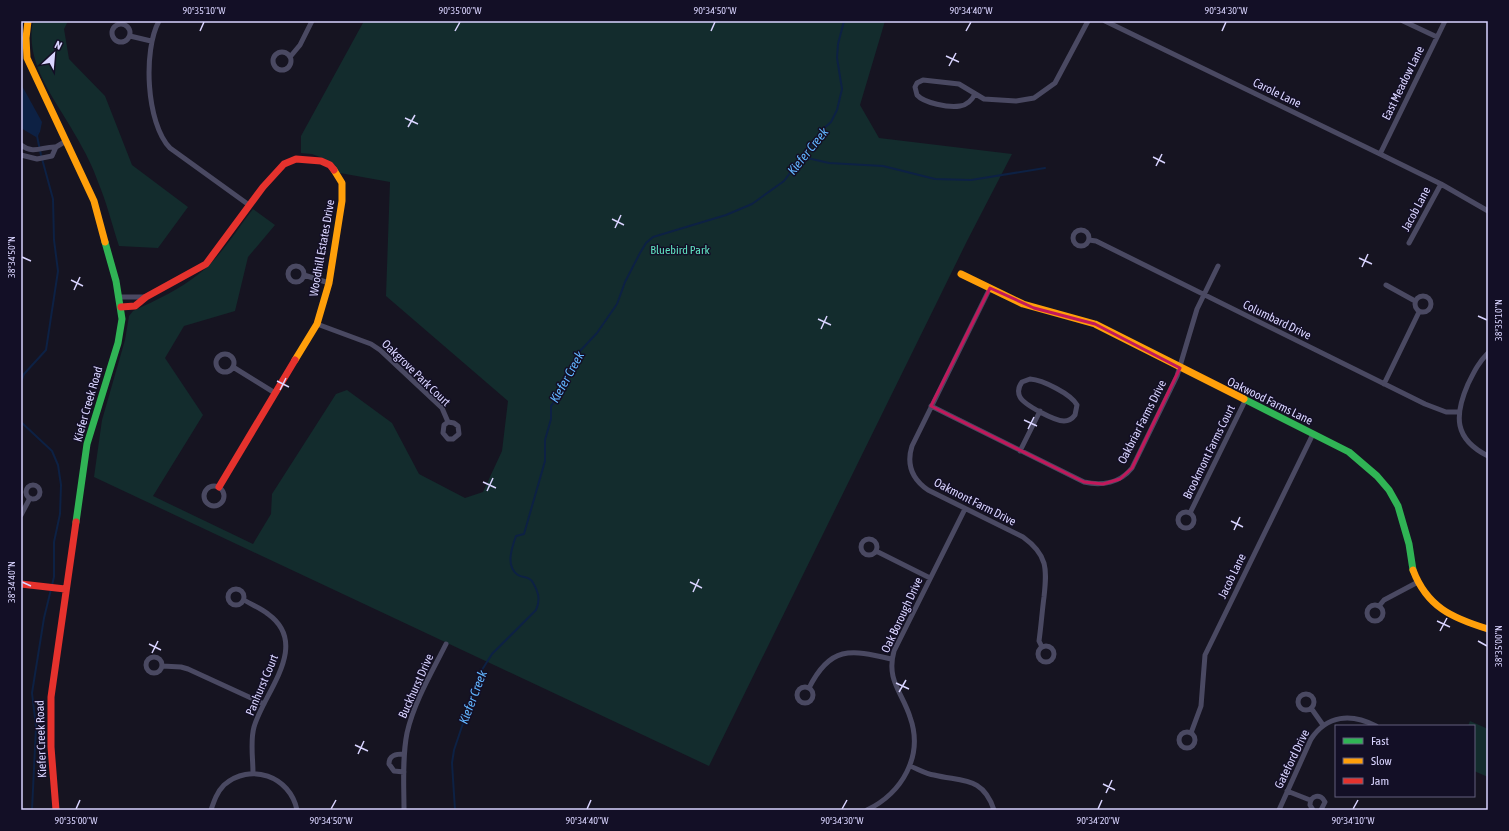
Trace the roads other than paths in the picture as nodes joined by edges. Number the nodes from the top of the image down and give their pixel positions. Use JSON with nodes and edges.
{"nodes":[{"id":1,"x":28,"y":21,"type":"edge"},
{"id":2,"x":159,"y":21,"type":"edge"},
{"id":3,"x":312,"y":21,"type":"edge"},
{"id":4,"x":1088,"y":21,"type":"edge"},
{"id":5,"x":1105,"y":21,"type":"edge"},
{"id":6,"x":1403,"y":21,"type":"edge"},
{"id":7,"x":1445,"y":21,"type":"edge"},
{"id":8,"x":130,"y":36,"type":"dead end"},
{"id":9,"x":1437,"y":37,"type":"junction"},
{"id":10,"x":151,"y":41,"type":"junction"},
{"id":11,"x":290,"y":58,"type":"dead end"},
{"id":12,"x":975,"y":94,"type":"junction"},
{"id":13,"x":66,"y":141,"type":"junction"},
{"id":14,"x":21,"y":145,"type":"edge"},
{"id":15,"x":56,"y":147,"type":"junction"},
{"id":16,"x":1380,"y":154,"type":"junction"},
{"id":17,"x":21,"y":155,"type":"edge"},
{"id":18,"x":1441,"y":184,"type":"junction"},
{"id":19,"x":249,"y":205,"type":"junction"},
{"id":20,"x":1488,"y":211,"type":"edge"},
{"id":21,"x":1089,"y":240,"type":"dead end"},
{"id":22,"x":1409,"y":243,"type":"dead end"},
{"id":23,"x":1218,"y":266,"type":"dead end"},
{"id":24,"x":961,"y":274,"type":"dead end"},
{"id":25,"x":304,"y":275,"type":"dead end"},
{"id":26,"x":329,"y":283,"type":"junction"},
{"id":27,"x":1386,"y":285,"type":"dead end"},
{"id":28,"x":990,"y":288,"type":"junction"},
{"id":29,"x":1204,"y":294,"type":"junction"},
{"id":30,"x":119,"y":297,"type":"junction"},
{"id":31,"x":146,"y":297,"type":"junction"},
{"id":32,"x":1415,"y":301,"type":"junction"},
{"id":33,"x":121,"y":307,"type":"junction"},
{"id":34,"x":1419,"y":312,"type":"junction"},
{"id":35,"x":317,"y":324,"type":"junction"},
{"id":36,"x":1488,"y":353,"type":"edge"},
{"id":37,"x":233,"y":367,"type":"dead end"},
{"id":38,"x":1180,"y":368,"type":"junction"},
{"id":39,"x":1384,"y":384,"type":"junction"},
{"id":40,"x":276,"y":393,"type":"junction"},
{"id":41,"x":1245,"y":400,"type":"junction"},
{"id":42,"x":931,"y":406,"type":"junction"},
{"id":43,"x":1040,"y":411,"type":"junction"},
{"id":44,"x":1458,"y":412,"type":"junction"},
{"id":45,"x":448,"y":422,"type":"junction"},
{"id":46,"x":1313,"y":434,"type":"junction"},
{"id":47,"x":1020,"y":451,"type":"junction"},
{"id":48,"x":1488,"y":456,"type":"edge"},
{"id":49,"x":219,"y":487,"type":"junction"},
{"id":50,"x":30,"y":498,"type":"dead end"},
{"id":51,"x":964,"y":509,"type":"junction"},
{"id":52,"x":1190,"y":513,"type":"dead end"},
{"id":53,"x":21,"y":515,"type":"edge"},
{"id":54,"x":876,"y":551,"type":"dead end"},
{"id":55,"x":930,"y":578,"type":"junction"},
{"id":56,"x":1418,"y":582,"type":"junction"},
{"id":57,"x":21,"y":584,"type":"edge"},
{"id":58,"x":65,"y":589,"type":"junction"},
{"id":59,"x":244,"y":600,"type":"dead end"},
{"id":60,"x":1379,"y":606,"type":"dead end"},
{"id":61,"x":1488,"y":629,"type":"edge"},
{"id":62,"x":446,"y":644,"type":"dead end"},
{"id":63,"x":1042,"y":647,"type":"dead end"},
{"id":64,"x":891,"y":659,"type":"junction"},
{"id":65,"x":162,"y":666,"type":"dead end"},
{"id":66,"x":809,"y":688,"type":"dead end"},
{"id":67,"x":264,"y":704,"type":"junction"},
{"id":68,"x":1310,"y":708,"type":"dead end"},
{"id":69,"x":1323,"y":725,"type":"junction"},
{"id":70,"x":1374,"y":725,"type":"edge"},
{"id":71,"x":1191,"y":733,"type":"dead end"},
{"id":72,"x":404,"y":754,"type":"junction"},
{"id":73,"x":910,"y":766,"type":"junction"},
{"id":74,"x":404,"y":772,"type":"junction"},
{"id":75,"x":253,"y":773,"type":"junction"},
{"id":76,"x":1287,"y":791,"type":"junction"},
{"id":77,"x":1310,"y":800,"type":"junction"},
{"id":78,"x":56,"y":810,"type":"edge"},
{"id":79,"x":211,"y":810,"type":"edge"},
{"id":80,"x":297,"y":810,"type":"edge"},
{"id":81,"x":404,"y":810,"type":"edge"},
{"id":82,"x":867,"y":810,"type":"edge"},
{"id":83,"x":994,"y":810,"type":"edge"},
{"id":84,"x":1279,"y":810,"type":"edge"},
{"id":85,"x":1313,"y":810,"type":"edge"},
{"id":86,"x":1321,"y":810,"type":"edge"}],
"edges":[{"from":1,"to":13,"type":"street","name":"Kiefer Creek Road"},
{"from":2,"to":10,"type":"street"},
{"from":3,"to":11,"type":"street"},
{"from":4,"to":12,"type":"street"},
{"from":5,"to":16,"type":"street","name":"Carole Lane"},
{"from":6,"to":9,"type":"street"},
{"from":7,"to":9,"type":"street","name":"East Meadow Lane"},
{"from":8,"to":10,"type":"street"},
{"from":9,"to":16,"type":"street","name":"East Meadow Lane"},
{"from":10,"to":19,"type":"street"},
{"from":12,"to":12,"type":"street"},
{"from":13,"to":15,"type":"street"},
{"from":13,"to":30,"type":"street","name":"Kiefer Creek Road"},
{"from":14,"to":15,"type":"street"},
{"from":15,"to":17,"type":"street"},
{"from":16,"to":18,"type":"street","name":"Carole Lane"},
{"from":18,"to":20,"type":"street","name":"Carole Lane"},
{"from":18,"to":22,"type":"street","name":"Jacob Lane"},
{"from":19,"to":26,"type":"street","name":"Woodhill Estates Drive"},
{"from":19,"to":31,"type":"street","name":"Woodhill Estates Drive"},
{"from":21,"to":29,"type":"street","name":"Columbard Drive"},
{"from":23,"to":29,"type":"street","name":"Oakbriar Farms Drive"},
{"from":24,"to":28,"type":"street","name":"Oakwood Farms Lane"},
{"from":25,"to":26,"type":"street"},
{"from":26,"to":35,"type":"street","name":"Woodhill Estates Drive"},
{"from":27,"to":32,"type":"street"},
{"from":28,"to":38,"type":"street","name":"Oakwood Farms Lane"},
{"from":28,"to":42,"type":"street","name":"Oakmont Farm Drive"},
{"from":29,"to":38,"type":"street","name":"Oakbriar Farms Drive"},
{"from":29,"to":39,"type":"street","name":"Columbard Drive"},
{"from":30,"to":31,"type":"street"},
{"from":30,"to":33,"type":"street","name":"Kiefer Creek Road"},
{"from":31,"to":33,"type":"street","name":"Woodhill Estates Drive"},
{"from":32,"to":34,"type":"street"},
{"from":32,"to":34,"type":"street"},
{"from":33,"to":58,"type":"street","name":"Kiefer Creek Road"},
{"from":34,"to":39,"type":"street"},
{"from":35,"to":40,"type":"street","name":"Woodhill Estates Drive"},
{"from":35,"to":45,"type":"street","name":"Oakgrove Park Court"},
{"from":36,"to":44,"type":"street"},
{"from":37,"to":40,"type":"street"},
{"from":38,"to":41,"type":"street","name":"Oakwood Farms Lane"},
{"from":38,"to":47,"type":"street","name":"Oakbriar Farms Drive"},
{"from":39,"to":44,"type":"street","name":"Columbard Drive"},
{"from":40,"to":49,"type":"street","name":"Woodhill Estates Drive"},
{"from":41,"to":46,"type":"street","name":"Oakwood Farms Lane"},
{"from":41,"to":52,"type":"street","name":"Brookmont Farms Court"},
{"from":42,"to":47,"type":"street","name":"Oakbriar Farms Drive"},
{"from":42,"to":51,"type":"street","name":"Oakmont Farm Drive"},
{"from":43,"to":43,"type":"street"},
{"from":43,"to":47,"type":"street"},
{"from":44,"to":48,"type":"street"},
{"from":45,"to":45,"type":"street","name":"Oakgrove Park Court"},
{"from":46,"to":56,"type":"street","name":"Oakwood Farms Lane"},
{"from":46,"to":71,"type":"street","name":"Jacob Lane"},
{"from":49,"to":49,"type":"street","name":"Woodhill Estates Drive"},
{"from":50,"to":53,"type":"street"},
{"from":51,"to":55,"type":"street","name":"Oak Borough Drive"},
{"from":51,"to":63,"type":"street","name":"Oakmont Farm Drive"},
{"from":54,"to":55,"type":"street"},
{"from":55,"to":64,"type":"street","name":"Oak Borough Drive"},
{"from":56,"to":60,"type":"street"},
{"from":56,"to":61,"type":"street","name":"Oakwood Farms Lane"},
{"from":57,"to":58,"type":"street"},
{"from":58,"to":78,"type":"street","name":"Kiefer Creek Road"},
{"from":59,"to":67,"type":"street","name":"Panhurst Court"},
{"from":62,"to":72,"type":"street","name":"Buckhurst Drive"},
{"from":64,"to":66,"type":"street"},
{"from":64,"to":73,"type":"street","name":"Oak Borough Drive"},
{"from":65,"to":67,"type":"street"},
{"from":67,"to":75,"type":"street","name":"Panhurst Court"},
{"from":68,"to":69,"type":"street"},
{"from":69,"to":70,"type":"street","name":"Gateford Drive"},
{"from":69,"to":76,"type":"street","name":"Gateford Drive"},
{"from":72,"to":74,"type":"street","name":"Buckhurst Drive"},
{"from":72,"to":74,"type":"street"},
{"from":73,"to":82,"type":"street","name":"Oak Borough Drive"},
{"from":73,"to":83,"type":"street"},
{"from":74,"to":81,"type":"street","name":"Buckhurst Drive"},
{"from":75,"to":79,"type":"street"},
{"from":75,"to":80,"type":"street"},
{"from":76,"to":77,"type":"street"},
{"from":76,"to":84,"type":"street","name":"Gateford Drive"},
{"from":77,"to":85,"type":"street"},
{"from":77,"to":86,"type":"street"}]}
